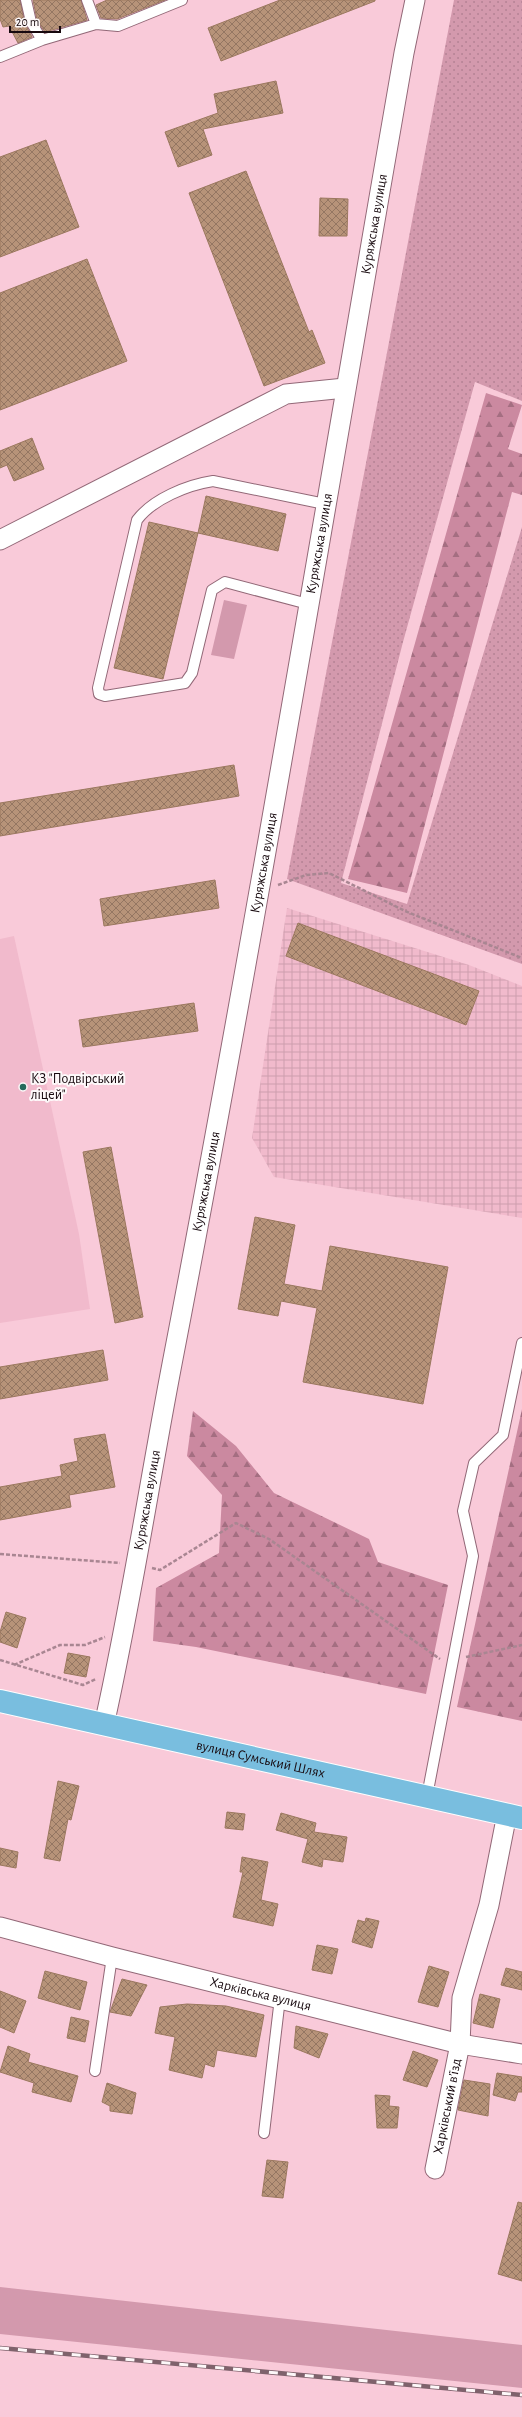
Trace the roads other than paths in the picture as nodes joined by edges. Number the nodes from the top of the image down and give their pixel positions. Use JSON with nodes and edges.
{"nodes":[{"id":1,"x":26,"y":0,"type":"edge"},
{"id":2,"x":87,"y":0,"type":"edge"},
{"id":3,"x":182,"y":0,"type":"edge"},
{"id":4,"x":415,"y":0,"type":"edge"},
{"id":5,"x":96,"y":24,"type":"junction"},
{"id":6,"x":42,"y":40,"type":"junction"},
{"id":7,"x":0,"y":57,"type":"edge"},
{"id":8,"x":345,"y":388,"type":"junction"},
{"id":9,"x":325,"y":504,"type":"junction"},
{"id":10,"x":0,"y":540,"type":"edge"},
{"id":11,"x":308,"y":604,"type":"junction"},
{"id":12,"x":522,"y":1343,"type":"edge"},
{"id":13,"x":0,"y":1701,"type":"edge"},
{"id":14,"x":104,"y":1725,"type":"junction"},
{"id":15,"x":427,"y":1796,"type":"junction"},
{"id":16,"x":514,"y":1816,"type":"edge"},
{"id":17,"x":1,"y":1928,"type":"edge"},
{"id":18,"x":112,"y":1957,"type":"junction"},
{"id":19,"x":280,"y":1998,"type":"junction"},
{"id":20,"x":460,"y":2044,"type":"junction"},
{"id":21,"x":522,"y":2054,"type":"edge"},
{"id":22,"x":96,"y":2071,"type":"dead end"},
{"id":23,"x":264,"y":2133,"type":"dead end"},
{"id":24,"x":435,"y":2169,"type":"dead end"}],
"edges":[{"from":1,"to":6,"type":"lane"},
{"from":2,"to":5,"type":"lane"},
{"from":3,"to":5,"type":"lane"},
{"from":4,"to":8,"type":"street","name":"Куряжська вулиця"},
{"from":5,"to":6,"type":"lane"},
{"from":6,"to":7,"type":"lane"},
{"from":8,"to":9,"type":"street","name":"Куряжська вулиця"},
{"from":8,"to":10,"type":"street"},
{"from":9,"to":11,"type":"street","name":"Куряжська вулиця"},
{"from":9,"to":11,"type":"lane"},
{"from":11,"to":14,"type":"street","name":"Куряжська вулиця"},
{"from":12,"to":15,"type":"lane"},
{"from":13,"to":14,"type":"main road","name":"вулиця Сумський Шлях"},
{"from":14,"to":15,"type":"main road","name":"вулиця Сумський Шлях"},
{"from":15,"to":16,"type":"main road","name":"вулиця Сумський Шлях"},
{"from":16,"to":20,"type":"street","name":"Харківський в’їзд"},
{"from":17,"to":18,"type":"street","name":"Харківська вулиця"},
{"from":18,"to":19,"type":"street","name":"Харківська вулиця"},
{"from":18,"to":22,"type":"lane"},
{"from":19,"to":20,"type":"street","name":"Харківська вулиця"},
{"from":19,"to":23,"type":"lane"},
{"from":20,"to":21,"type":"street","name":"Харківська вулиця"},
{"from":20,"to":24,"type":"street","name":"Харківський в’їзд"}]}
